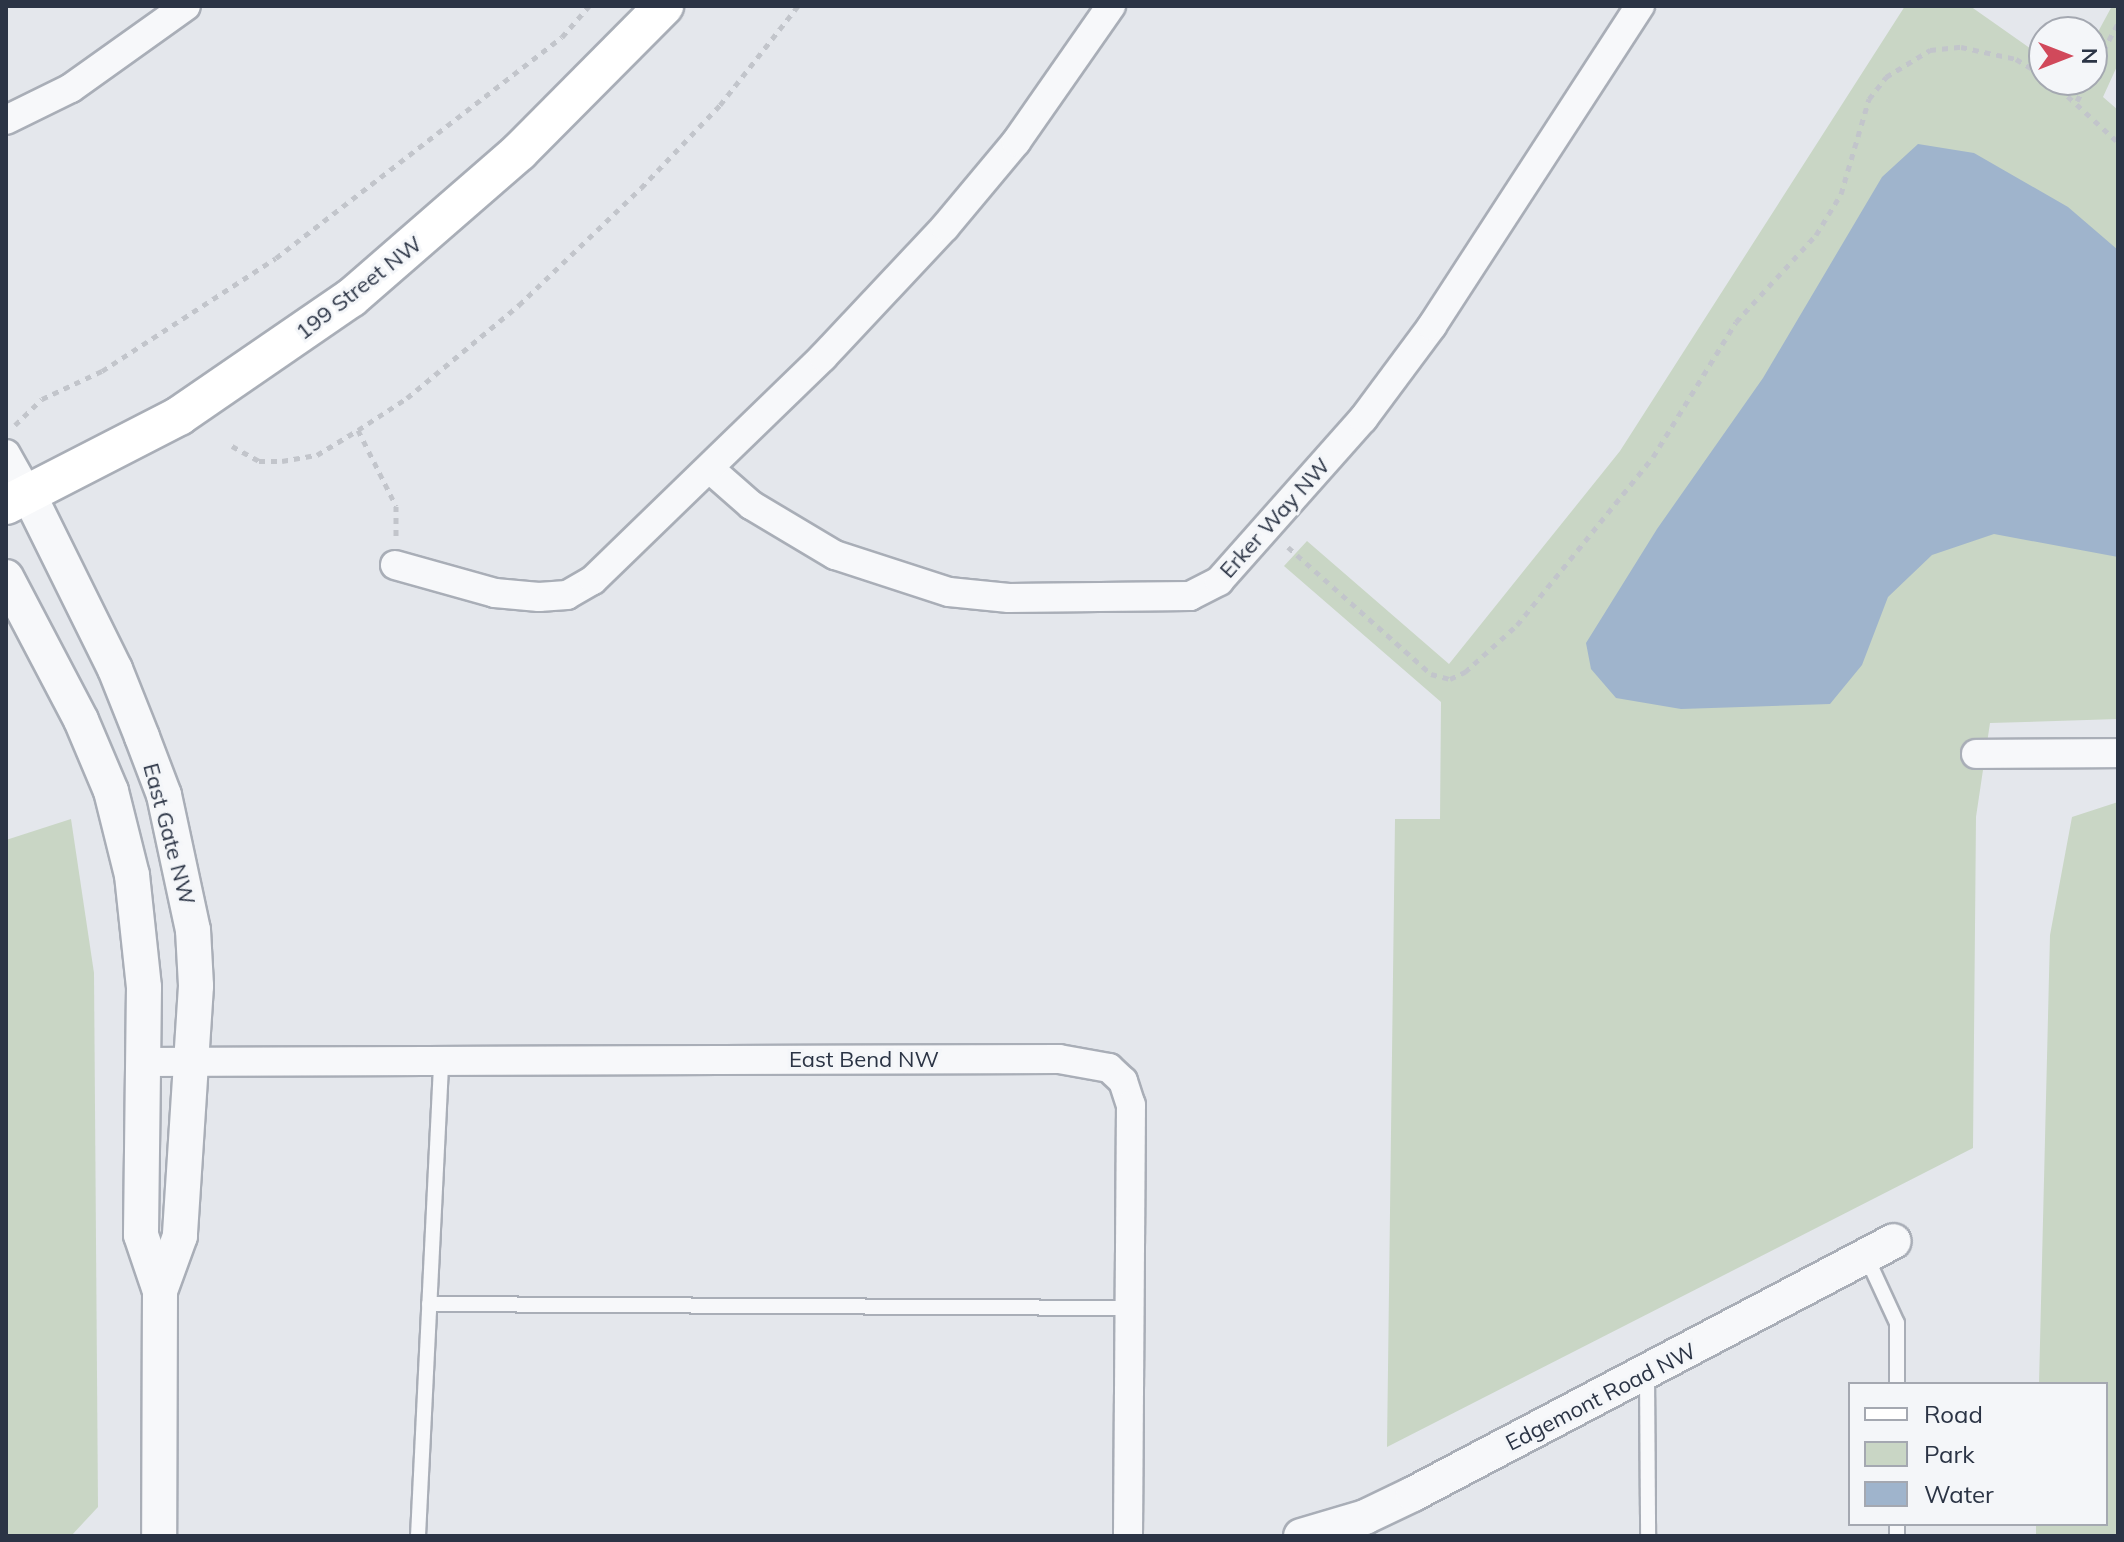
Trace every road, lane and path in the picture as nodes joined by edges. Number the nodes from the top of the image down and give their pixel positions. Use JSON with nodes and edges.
{"nodes":[{"id":1,"x":186,"y":6,"type":"edge"},
{"id":2,"x":589,"y":6,"type":"edge"},
{"id":3,"x":664,"y":6,"type":"edge"},
{"id":4,"x":798,"y":6,"type":"edge"},
{"id":5,"x":1111,"y":6,"type":"edge"},
{"id":6,"x":1640,"y":6,"type":"edge"},
{"id":7,"x":2118,"y":23,"type":"edge"},
{"id":8,"x":2108,"y":42,"type":"edge"},
{"id":9,"x":2028,"y":66,"type":"edge"},
{"id":10,"x":2071,"y":96,"type":"edge"},
{"id":11,"x":2080,"y":96,"type":"edge"},
{"id":12,"x":2077,"y":101,"type":"junction"},
{"id":13,"x":6,"y":120,"type":"edge"},
{"id":14,"x":2118,"y":142,"type":"edge"},
{"id":15,"x":358,"y":430,"type":"junction"},
{"id":16,"x":6,"y":431,"type":"edge"},
{"id":17,"x":232,"y":446,"type":"dead end"},
{"id":18,"x":6,"y":454,"type":"edge"},
{"id":19,"x":710,"y":469,"type":"junction"},
{"id":20,"x":18,"y":500,"type":"edge"},
{"id":21,"x":1267,"y":528,"type":"junction"},
{"id":22,"x":395,"y":565,"type":"joint"},
{"id":23,"x":6,"y":577,"type":"edge"},
{"id":24,"x":2118,"y":753,"type":"edge"},
{"id":25,"x":1976,"y":754,"type":"dead end"},
{"id":26,"x":142,"y":1062,"type":"junction"},
{"id":27,"x":192,"y":1062,"type":"junction"},
{"id":28,"x":441,"y":1063,"type":"junction"},
{"id":29,"x":1880,"y":1249,"type":"joint"},
{"id":30,"x":160,"y":1291,"type":"junction"},
{"id":31,"x":429,"y":1304,"type":"junction"},
{"id":32,"x":1130,"y":1308,"type":"junction"},
{"id":33,"x":1647,"y":1375,"type":"junction"},
{"id":34,"x":1897,"y":1382,"type":"edge"},
{"id":35,"x":1368,"y":1526,"type":"edge"},
{"id":36,"x":159,"y":1536,"type":"edge"},
{"id":37,"x":418,"y":1536,"type":"edge"},
{"id":38,"x":1128,"y":1536,"type":"edge"},
{"id":39,"x":1301,"y":1536,"type":"edge"},
{"id":40,"x":1648,"y":1536,"type":"edge"}],
"edges":[{"from":1,"to":13,"type":"street"},
{"from":2,"to":16,"type":"path"},
{"from":3,"to":20,"type":"main road","name":"199 Street NW"},
{"from":4,"to":15,"type":"path"},
{"from":5,"to":19,"type":"street"},
{"from":6,"to":21,"type":"street","name":"Erker Way NW"},
{"from":7,"to":8,"type":"path"},
{"from":9,"to":21,"type":"path"},
{"from":10,"to":12,"type":"path"},
{"from":11,"to":12,"type":"path"},
{"from":12,"to":14,"type":"path"},
{"from":15,"to":17,"type":"path"},
{"from":15,"to":22,"type":"path"},
{"from":18,"to":20,"type":"street"},
{"from":19,"to":21,"type":"street","name":"Erker Way NW"},
{"from":19,"to":22,"type":"street"},
{"from":20,"to":27,"type":"street","name":"East Gate NW"},
{"from":23,"to":26,"type":"street","name":"East Gate NW"},
{"from":24,"to":25,"type":"street"},
{"from":26,"to":27,"type":"street","name":"East Bend NW"},
{"from":26,"to":30,"type":"street","name":"East Gate NW"},
{"from":27,"to":28,"type":"street","name":"East Bend NW"},
{"from":27,"to":30,"type":"street","name":"East Gate NW"},
{"from":28,"to":31,"type":"lane"},
{"from":28,"to":32,"type":"street","name":"East Bend NW"},
{"from":29,"to":33,"type":"street","name":"Edgemont Road NW"},
{"from":29,"to":34,"type":"lane"},
{"from":30,"to":36,"type":"street","name":"East Gate NW"},
{"from":31,"to":32,"type":"lane"},
{"from":31,"to":37,"type":"lane"},
{"from":32,"to":38,"type":"street","name":"East Bend NW"},
{"from":33,"to":35,"type":"street","name":"Edgemont Road NW"},
{"from":33,"to":40,"type":"lane"},
{"from":35,"to":39,"type":"street","name":"Edgemont Road NW"}]}
